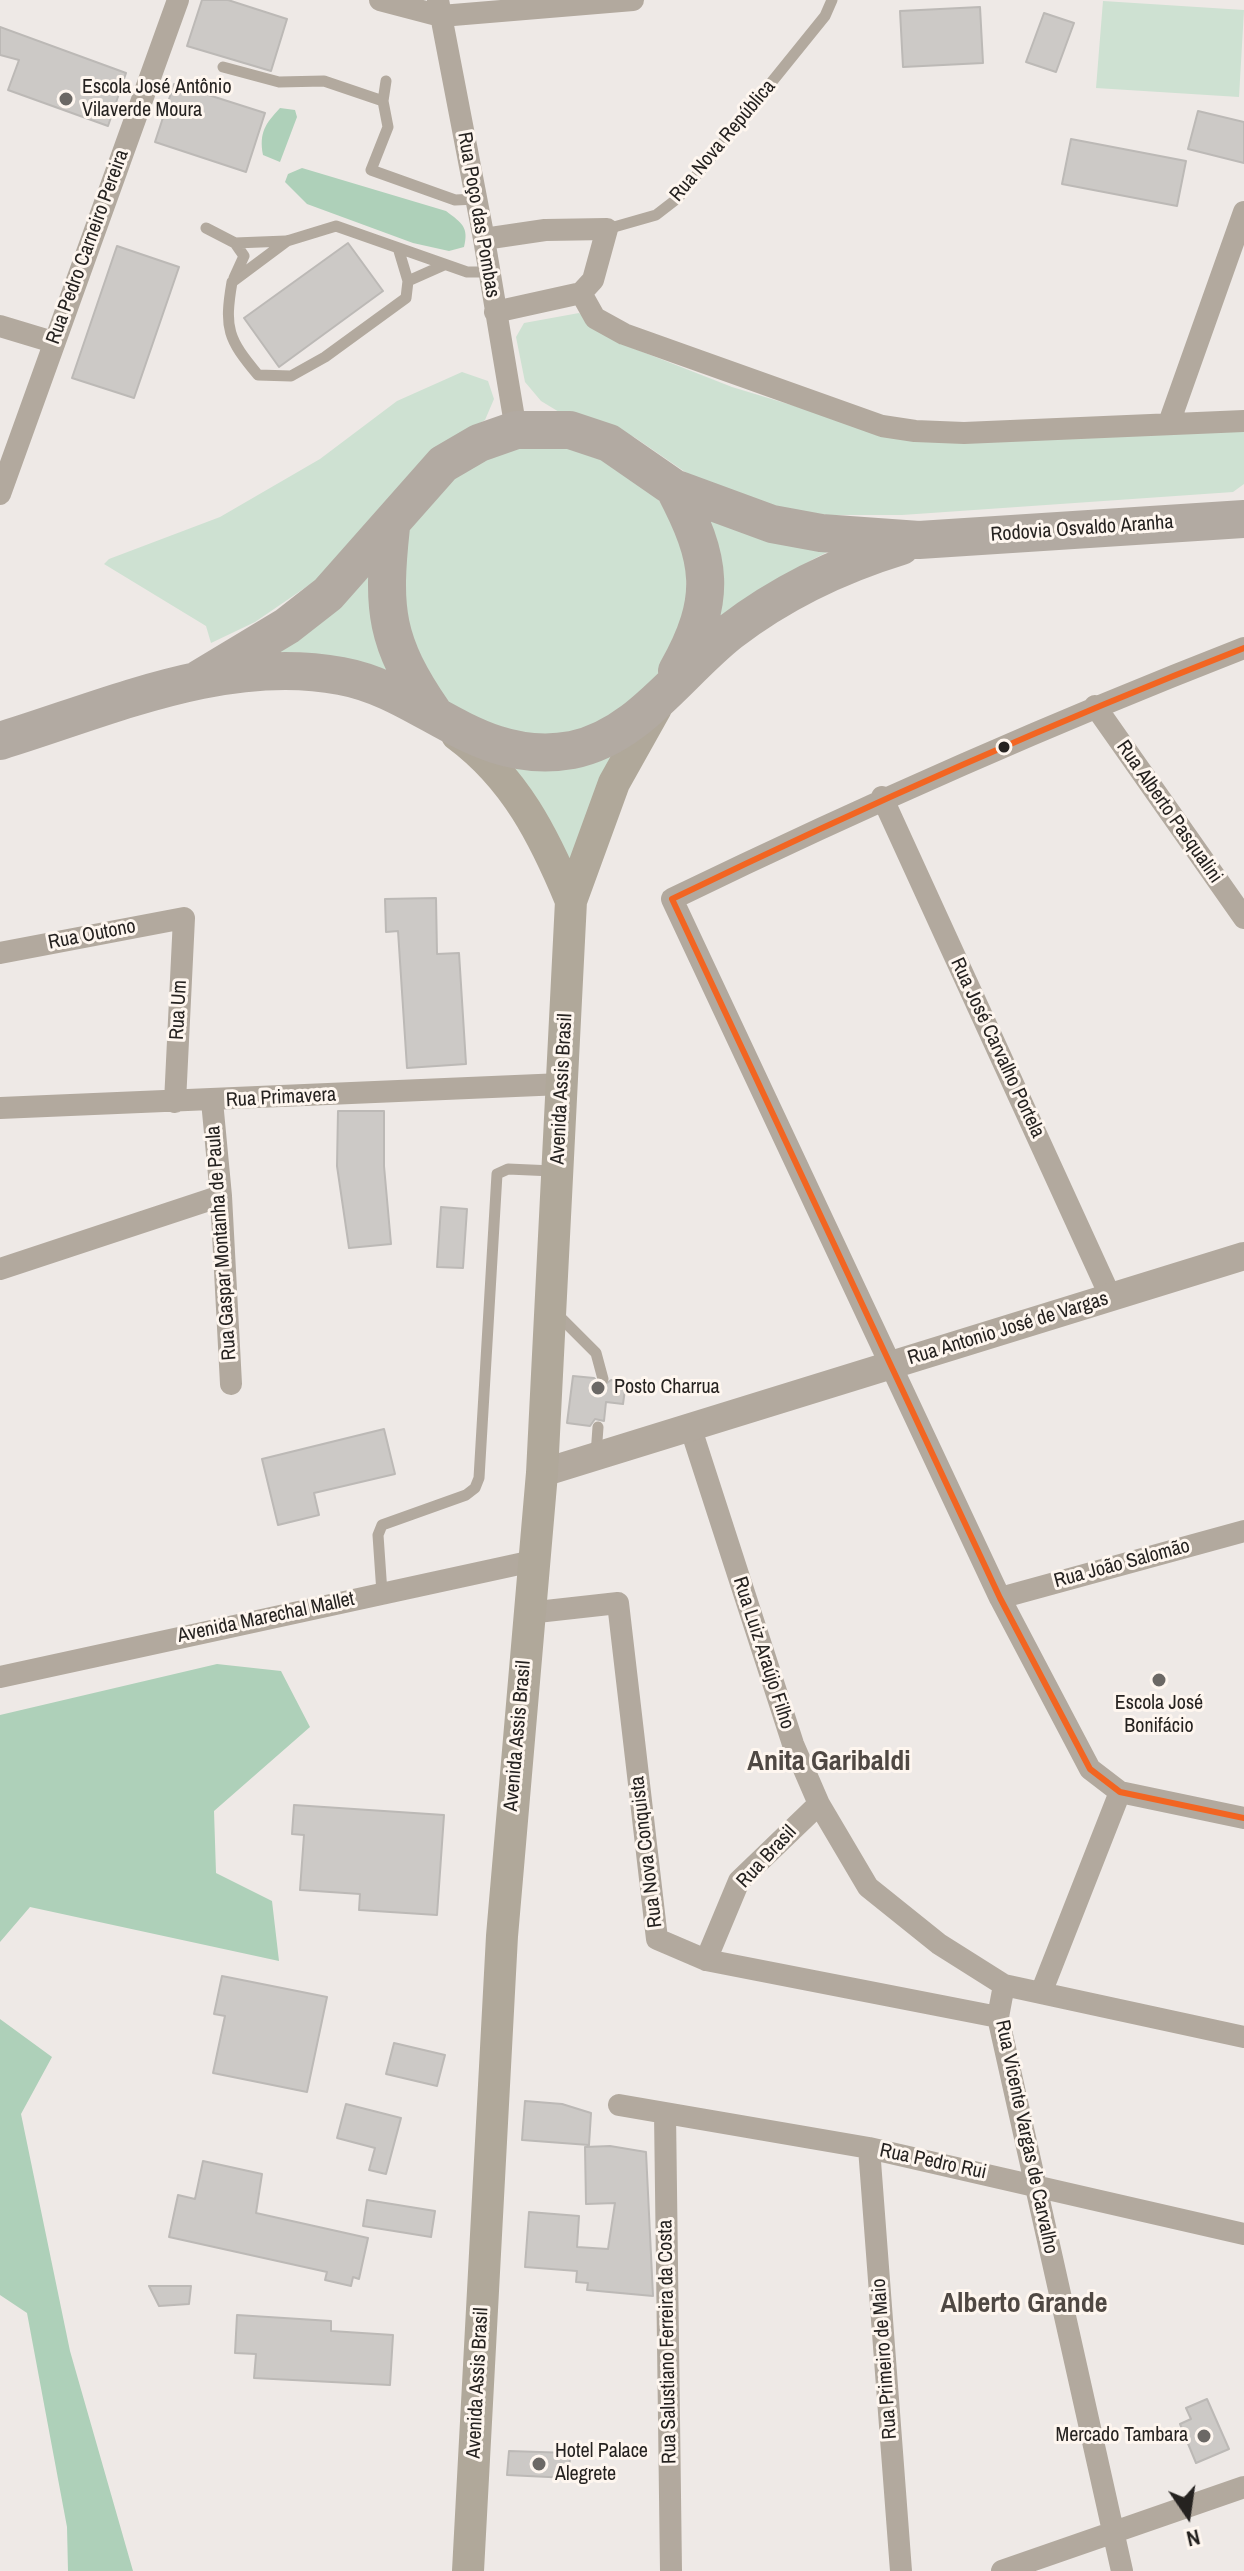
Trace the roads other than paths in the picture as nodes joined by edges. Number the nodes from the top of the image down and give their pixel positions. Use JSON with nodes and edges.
{"nodes":[{"id":1,"x":178,"y":0,"type":"edge"},
{"id":2,"x":380,"y":0,"type":"edge"},
{"id":3,"x":633,"y":0,"type":"edge"},
{"id":4,"x":832,"y":0,"type":"edge"},
{"id":5,"x":439,"y":8,"type":"edge"},
{"id":6,"x":223,"y":67,"type":"dead end"},
{"id":7,"x":386,"y":81,"type":"dead end"},
{"id":8,"x":383,"y":101,"type":"junction"},
{"id":9,"x":477,"y":199,"type":"junction"},
{"id":10,"x":1244,"y":212,"type":"edge"},
{"id":11,"x":206,"y":228,"type":"dead end"},
{"id":12,"x":607,"y":229,"type":"junction"},
{"id":13,"x":484,"y":239,"type":"junction"},
{"id":14,"x":287,"y":241,"type":"junction"},
{"id":15,"x":235,"y":243,"type":"junction"},
{"id":16,"x":399,"y":251,"type":"junction"},
{"id":17,"x":444,"y":265,"type":"junction"},
{"id":18,"x":489,"y":272,"type":"junction"},
{"id":19,"x":408,"y":281,"type":"junction"},
{"id":20,"x":232,"y":282,"type":"junction"},
{"id":21,"x":581,"y":293,"type":"junction"},
{"id":22,"x":495,"y":312,"type":"junction"},
{"id":23,"x":0,"y":326,"type":"edge"},
{"id":24,"x":53,"y":342,"type":"junction"},
{"id":25,"x":1244,"y":421,"type":"edge"},
{"id":26,"x":1169,"y":423,"type":"junction"},
{"id":27,"x":516,"y":430,"type":"junction"},
{"id":28,"x":674,"y":488,"type":"junction"},
{"id":29,"x":0,"y":494,"type":"edge"},
{"id":30,"x":1244,"y":519,"type":"edge"},
{"id":31,"x":391,"y":527,"type":"junction"},
{"id":32,"x":919,"y":540,"type":"junction"},
{"id":33,"x":1244,"y":648,"type":"edge"},
{"id":34,"x":199,"y":679,"type":"junction"},
{"id":35,"x":666,"y":691,"type":"junction"},
{"id":36,"x":1095,"y":706,"type":"junction"},
{"id":37,"x":439,"y":721,"type":"junction"},
{"id":38,"x":0,"y":741,"type":"edge"},
{"id":39,"x":882,"y":797,"type":"junction"},
{"id":40,"x":571,"y":901,"type":"junction"},
{"id":41,"x":184,"y":918,"type":"joint"},
{"id":42,"x":1244,"y":918,"type":"edge"},
{"id":43,"x":0,"y":953,"type":"edge"},
{"id":44,"x":562,"y":1084,"type":"junction"},
{"id":45,"x":212,"y":1101,"type":"junction"},
{"id":46,"x":175,"y":1102,"type":"junction"},
{"id":47,"x":0,"y":1108,"type":"edge"},
{"id":48,"x":558,"y":1172,"type":"junction"},
{"id":49,"x":221,"y":1196,"type":"junction"},
{"id":50,"x":1244,"y":1256,"type":"edge"},
{"id":51,"x":0,"y":1269,"type":"edge"},
{"id":52,"x":1111,"y":1298,"type":"junction"},
{"id":53,"x":551,"y":1308,"type":"junction"},
{"id":54,"x":890,"y":1364,"type":"junction"},
{"id":55,"x":603,"y":1379,"type":"dead end"},
{"id":56,"x":231,"y":1384,"type":"dead end"},
{"id":57,"x":690,"y":1426,"type":"junction"},
{"id":58,"x":598,"y":1427,"type":"dead end"},
{"id":59,"x":596,"y":1456,"type":"junction"},
{"id":60,"x":542,"y":1473,"type":"junction"},
{"id":61,"x":1244,"y":1531,"type":"edge"},
{"id":62,"x":533,"y":1561,"type":"junction"},
{"id":63,"x":382,"y":1593,"type":"junction"},
{"id":64,"x":1000,"y":1598,"type":"junction"},
{"id":65,"x":528,"y":1613,"type":"junction"},
{"id":66,"x":0,"y":1677,"type":"edge"},
{"id":67,"x":1120,"y":1792,"type":"junction"},
{"id":68,"x":819,"y":1804,"type":"junction"},
{"id":69,"x":1244,"y":1818,"type":"edge"},
{"id":70,"x":706,"y":1960,"type":"junction"},
{"id":71,"x":1004,"y":1985,"type":"junction"},
{"id":72,"x":1041,"y":1993,"type":"junction"},
{"id":73,"x":998,"y":2017,"type":"junction"},
{"id":74,"x":1244,"y":2037,"type":"edge"},
{"id":75,"x":619,"y":2105,"type":"dead end"},
{"id":76,"x":665,"y":2113,"type":"junction"},
{"id":77,"x":869,"y":2148,"type":"junction"},
{"id":78,"x":1035,"y":2184,"type":"junction"},
{"id":79,"x":1244,"y":2234,"type":"edge"},
{"id":80,"x":1244,"y":2487,"type":"edge"},
{"id":81,"x":1113,"y":2532,"type":"junction"},
{"id":82,"x":468,"y":2571,"type":"edge"},
{"id":83,"x":671,"y":2571,"type":"edge"},
{"id":84,"x":901,"y":2571,"type":"edge"},
{"id":85,"x":1002,"y":2571,"type":"edge"},
{"id":86,"x":1122,"y":2571,"type":"edge"}],
"edges":[{"from":1,"to":24,"type":"street","name":"Rua Pedro Carneiro Pereira"},
{"from":2,"to":5,"type":"street"},
{"from":3,"to":5,"type":"street"},
{"from":4,"to":12,"type":"lane","name":"Rua Nova República"},
{"from":5,"to":9,"type":"street","name":"Rua Poço das Pombas"},
{"from":6,"to":8,"type":"lane"},
{"from":7,"to":8,"type":"lane"},
{"from":8,"to":9,"type":"lane"},
{"from":9,"to":13,"type":"street","name":"Rua Poço das Pombas"},
{"from":10,"to":26,"type":"street"},
{"from":11,"to":15,"type":"lane"},
{"from":12,"to":13,"type":"street","name":"Rua Nova República"},
{"from":12,"to":21,"type":"street"},
{"from":13,"to":18,"type":"street","name":"Rua Poço das Pombas"},
{"from":14,"to":15,"type":"lane"},
{"from":14,"to":16,"type":"lane"},
{"from":14,"to":20,"type":"lane"},
{"from":15,"to":20,"type":"lane"},
{"from":16,"to":17,"type":"lane"},
{"from":16,"to":19,"type":"lane"},
{"from":17,"to":18,"type":"lane"},
{"from":17,"to":19,"type":"lane"},
{"from":18,"to":22,"type":"street","name":"Rua Poço das Pombas"},
{"from":19,"to":20,"type":"lane"},
{"from":21,"to":22,"type":"street"},
{"from":21,"to":26,"type":"street"},
{"from":22,"to":27,"type":"street","name":"Rua Poço das Pombas"},
{"from":23,"to":24,"type":"street"},
{"from":24,"to":29,"type":"street","name":"Rua Pedro Carneiro Pereira"},
{"from":25,"to":26,"type":"street"},
{"from":27,"to":28,"type":"highway"},
{"from":27,"to":31,"type":"highway"},
{"from":28,"to":32,"type":"highway"},
{"from":28,"to":35,"type":"highway"},
{"from":30,"to":32,"type":"highway","name":"Rodovia Osvaldo Aranha"},
{"from":31,"to":34,"type":"highway"},
{"from":31,"to":37,"type":"highway"},
{"from":32,"to":35,"type":"highway"},
{"from":33,"to":36,"type":"street"},
{"from":34,"to":37,"type":"highway"},
{"from":34,"to":38,"type":"highway"},
{"from":35,"to":37,"type":"highway"},
{"from":35,"to":40,"type":"main road","name":"Avenida Assis Brasil"},
{"from":36,"to":39,"type":"street"},
{"from":36,"to":42,"type":"street","name":"Rua Alberto Pasqualini"},
{"from":37,"to":40,"type":"main road","name":"Avenida Assis Brasil"},
{"from":39,"to":52,"type":"street","name":"Rua José Carvalho Portela"},
{"from":39,"to":54,"type":"street"},
{"from":40,"to":44,"type":"main road","name":"Avenida Assis Brasil"},
{"from":41,"to":43,"type":"street","name":"Rua Outono"},
{"from":41,"to":46,"type":"street","name":"Rua Um"},
{"from":44,"to":45,"type":"street","name":"Rua Primavera"},
{"from":44,"to":48,"type":"main road","name":"Avenida Assis Brasil"},
{"from":45,"to":46,"type":"street","name":"Rua Primavera"},
{"from":45,"to":49,"type":"street","name":"Rua Gaspar Montanha de Paula"},
{"from":46,"to":47,"type":"street","name":"Rua Primavera"},
{"from":48,"to":53,"type":"main road","name":"Avenida Assis Brasil"},
{"from":48,"to":63,"type":"lane"},
{"from":49,"to":51,"type":"street"},
{"from":49,"to":56,"type":"street","name":"Rua Gaspar Montanha de Paula"},
{"from":50,"to":52,"type":"street","name":"Rua Antonio José de Vargas"},
{"from":52,"to":54,"type":"street","name":"Rua Antonio José de Vargas"},
{"from":53,"to":55,"type":"lane"},
{"from":53,"to":60,"type":"main road","name":"Avenida Assis Brasil"},
{"from":54,"to":57,"type":"street","name":"Rua Antonio José de Vargas"},
{"from":54,"to":64,"type":"street"},
{"from":57,"to":59,"type":"street","name":"Rua Antonio José de Vargas"},
{"from":57,"to":68,"type":"street","name":"Rua Luiz Araújo Filho"},
{"from":58,"to":59,"type":"lane"},
{"from":59,"to":60,"type":"street","name":"Rua Antonio José de Vargas"},
{"from":60,"to":62,"type":"main road","name":"Avenida Assis Brasil"},
{"from":61,"to":64,"type":"street","name":"Rua João Salomão"},
{"from":62,"to":63,"type":"street","name":"Avenida Marechal Mallet"},
{"from":62,"to":65,"type":"main road","name":"Avenida Assis Brasil"},
{"from":63,"to":66,"type":"street","name":"Avenida Marechal Mallet"},
{"from":64,"to":67,"type":"street"},
{"from":65,"to":70,"type":"street","name":"Rua Nova Conquista"},
{"from":65,"to":82,"type":"main road","name":"Avenida Assis Brasil"},
{"from":67,"to":69,"type":"street"},
{"from":67,"to":72,"type":"street"},
{"from":68,"to":70,"type":"street","name":"Rua Brasil"},
{"from":68,"to":71,"type":"street","name":"Rua Luiz Araújo Filho"},
{"from":70,"to":73,"type":"street","name":"Rua Nova Conquista"},
{"from":71,"to":72,"type":"street","name":"Rua Luiz Araújo Filho"},
{"from":71,"to":73,"type":"street","name":"Rua Vicente Vargas de Carvalho"},
{"from":72,"to":74,"type":"street","name":"Rua Luiz Araújo Filho"},
{"from":73,"to":78,"type":"street","name":"Rua Vicente Vargas de Carvalho"},
{"from":75,"to":76,"type":"street","name":"Rua Pedro Rui"},
{"from":76,"to":77,"type":"street","name":"Rua Pedro Rui"},
{"from":76,"to":83,"type":"street","name":"Rua Salustiano Ferreira da Costa"},
{"from":77,"to":78,"type":"street","name":"Rua Pedro Rui"},
{"from":77,"to":84,"type":"street","name":"Rua Primeiro de Maio"},
{"from":78,"to":79,"type":"street","name":"Rua Pedro Rui"},
{"from":78,"to":81,"type":"street","name":"Rua Vicente Vargas de Carvalho"},
{"from":80,"to":81,"type":"street"},
{"from":81,"to":85,"type":"street"},
{"from":81,"to":86,"type":"street","name":"Rua Vicente Vargas de Carvalho"}]}
